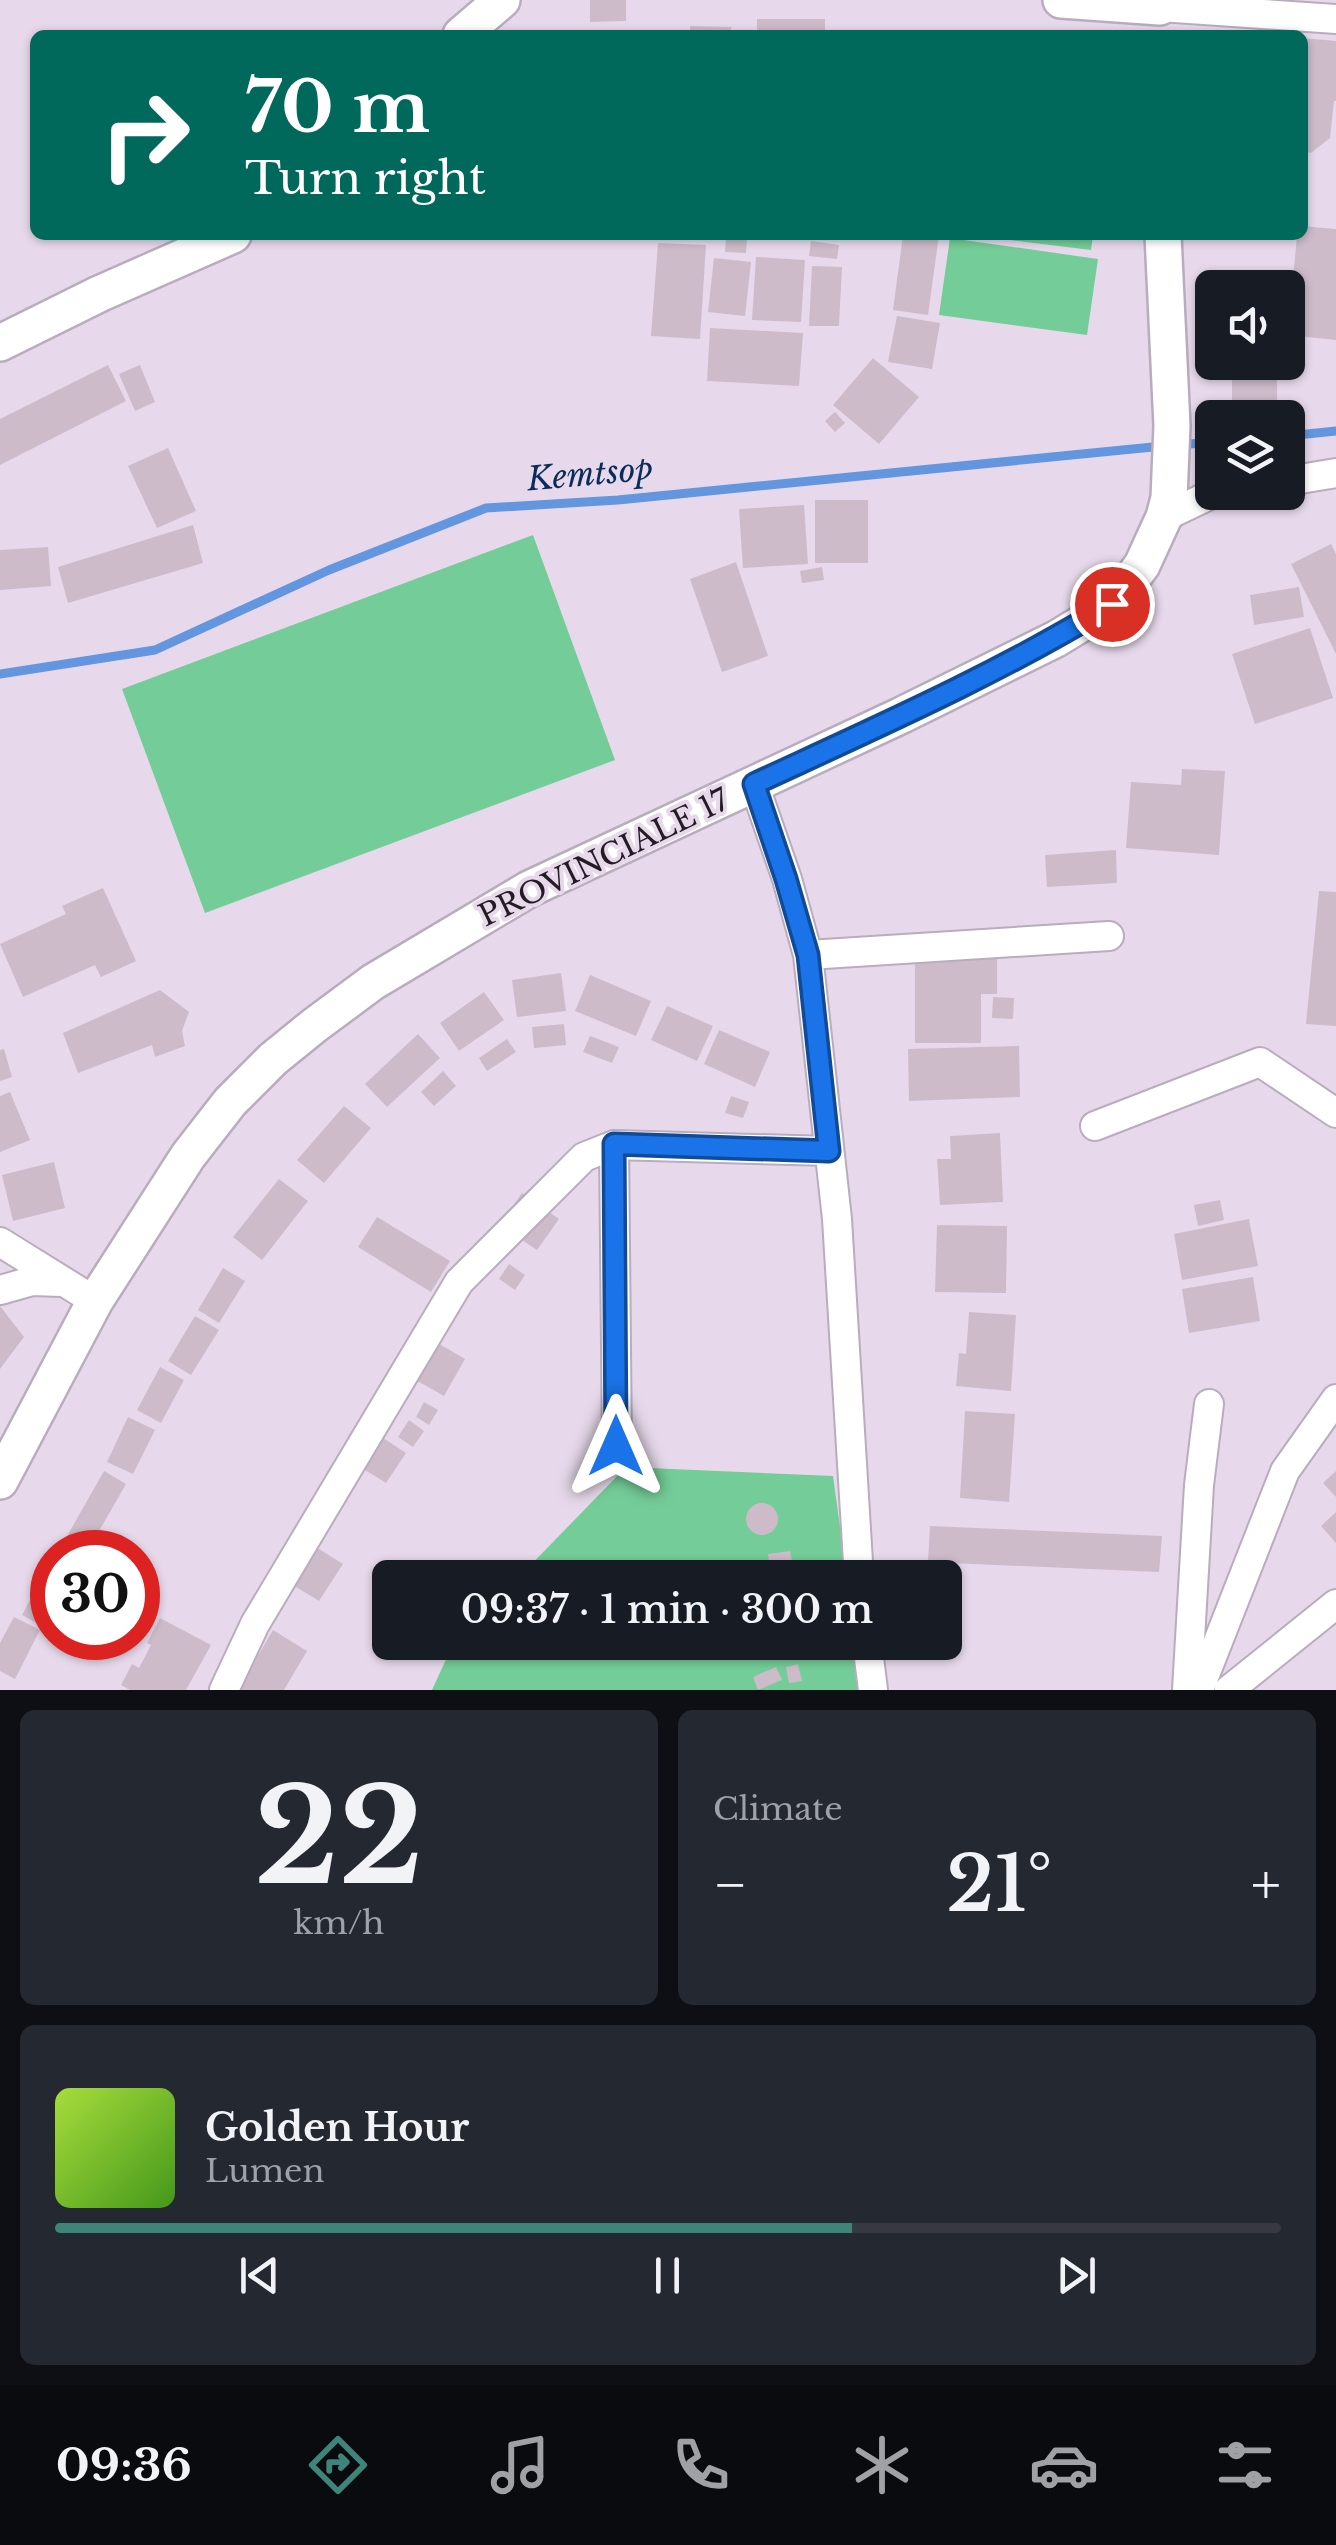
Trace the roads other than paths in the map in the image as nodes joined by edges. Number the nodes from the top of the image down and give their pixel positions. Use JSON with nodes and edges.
{"nodes":[{"id":1,"x":502,"y":0,"type":"edge"},
{"id":2,"x":1060,"y":0,"type":"edge"},
{"id":3,"x":1160,"y":14,"type":"edge"},
{"id":4,"x":1336,"y":19,"type":"edge"},
{"id":5,"x":467,"y":30,"type":"edge"},
{"id":6,"x":222,"y":240,"type":"edge"},
{"id":7,"x":1163,"y":240,"type":"edge"},
{"id":8,"x":0,"y":343,"type":"edge"},
{"id":9,"x":1336,"y":473,"type":"edge"},
{"id":10,"x":1305,"y":478,"type":"edge"},
{"id":11,"x":1195,"y":502,"type":"edge"},
{"id":12,"x":1164,"y":517,"type":"junction"},
{"id":13,"x":754,"y":784,"type":"junction"},
{"id":14,"x":1109,"y":936,"type":"dead end"},
{"id":15,"x":808,"y":955,"type":"junction"},
{"id":16,"x":1336,"y":1113,"type":"edge"},
{"id":17,"x":1095,"y":1126,"type":"dead end"},
{"id":18,"x":614,"y":1144,"type":"junction"},
{"id":19,"x":829,"y":1151,"type":"junction"},
{"id":20,"x":0,"y":1242,"type":"edge"},
{"id":21,"x":62,"y":1282,"type":"junction"},
{"id":22,"x":0,"y":1290,"type":"edge"},
{"id":23,"x":95,"y":1300,"type":"junction"},
{"id":24,"x":1336,"y":1399,"type":"edge"},
{"id":25,"x":1210,"y":1404,"type":"dead end"},
{"id":26,"x":616,"y":1446,"type":"dead end"},
{"id":27,"x":0,"y":1481,"type":"edge"},
{"id":28,"x":858,"y":1560,"type":"edge"},
{"id":29,"x":1336,"y":1604,"type":"edge"},
{"id":30,"x":870,"y":1660,"type":"edge"},
{"id":31,"x":224,"y":1690,"type":"edge"},
{"id":32,"x":874,"y":1690,"type":"edge"},
{"id":33,"x":1187,"y":1690,"type":"edge"},
{"id":34,"x":1199,"y":1690,"type":"edge"},
{"id":35,"x":1229,"y":1690,"type":"edge"}],
"edges":[{"from":1,"to":5,"type":"main road"},
{"from":2,"to":3,"type":"main road"},
{"from":3,"to":4,"type":"street"},
{"from":6,"to":8,"type":"main road"},
{"from":7,"to":12,"type":"main road","name":"PROVINCIALE 17"},
{"from":9,"to":10,"type":"street"},
{"from":11,"to":12,"type":"street"},
{"from":12,"to":13,"type":"main road","name":"PROVINCIALE 17"},
{"from":13,"to":15,"type":"street"},
{"from":13,"to":23,"type":"main road","name":"PROVINCIALE 17"},
{"from":14,"to":15,"type":"street"},
{"from":15,"to":19,"type":"street"},
{"from":16,"to":17,"type":"street"},
{"from":18,"to":19,"type":"street"},
{"from":18,"to":26,"type":"street"},
{"from":18,"to":31,"type":"street"},
{"from":19,"to":28,"type":"street"},
{"from":20,"to":21,"type":"street"},
{"from":21,"to":22,"type":"street"},
{"from":21,"to":23,"type":"street"},
{"from":23,"to":27,"type":"main road","name":"PROVINCIALE 17"},
{"from":24,"to":34,"type":"street"},
{"from":25,"to":33,"type":"street"},
{"from":29,"to":35,"type":"street"},
{"from":30,"to":32,"type":"street"}]}
